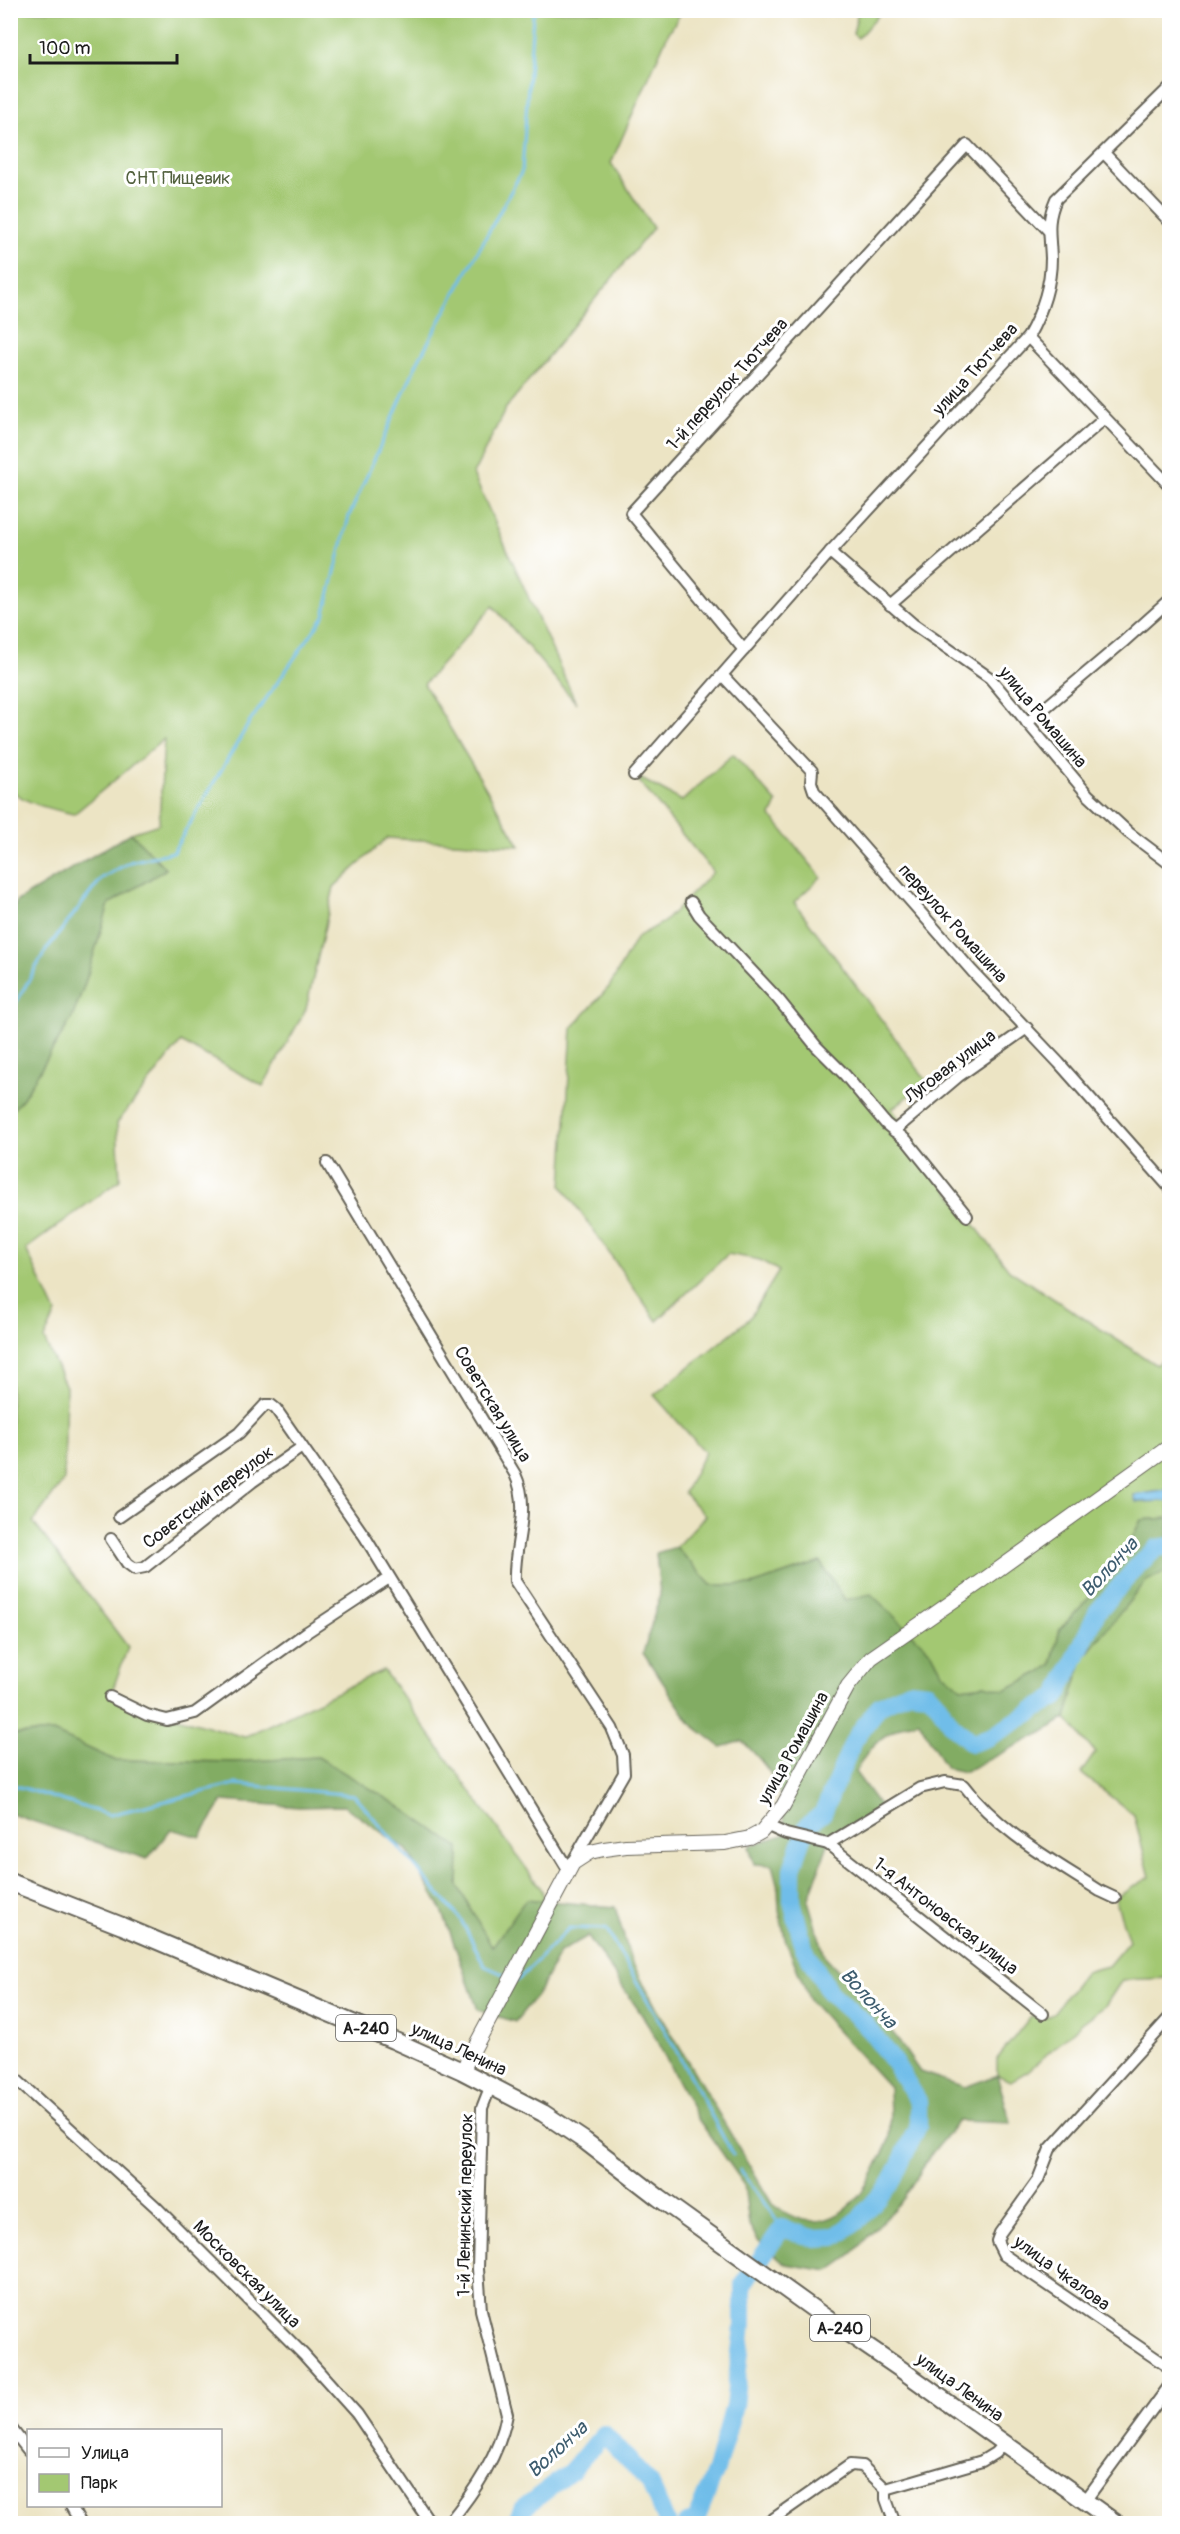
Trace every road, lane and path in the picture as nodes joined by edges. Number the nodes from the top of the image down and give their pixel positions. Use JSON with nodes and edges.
{"nodes":[{"id":1,"x":1170,"y":87,"type":"edge"},
{"id":2,"x":1104,"y":153,"type":"junction"},
{"id":3,"x":1170,"y":222,"type":"edge"},
{"id":4,"x":1048,"y":230,"type":"junction"},
{"id":5,"x":1028,"y":337,"type":"junction"},
{"id":6,"x":1104,"y":419,"type":"junction"},
{"id":7,"x":1170,"y":486,"type":"edge"},
{"id":8,"x":830,"y":552,"type":"junction"},
{"id":9,"x":1170,"y":600,"type":"edge"},
{"id":10,"x":890,"y":605,"type":"junction"},
{"id":11,"x":744,"y":650,"type":"junction"},
{"id":12,"x":723,"y":676,"type":"junction"},
{"id":13,"x":1027,"y":723,"type":"junction"},
{"id":14,"x":634,"y":775,"type":"dead end"},
{"id":15,"x":1170,"y":864,"type":"edge"},
{"id":16,"x":691,"y":902,"type":"dead end"},
{"id":17,"x":1027,"y":1028,"type":"junction"},
{"id":18,"x":894,"y":1131,"type":"junction"},
{"id":19,"x":327,"y":1163,"type":"dead end"},
{"id":20,"x":1170,"y":1188,"type":"edge"},
{"id":21,"x":967,"y":1216,"type":"dead end"},
{"id":22,"x":1170,"y":1446,"type":"edge"},
{"id":23,"x":302,"y":1447,"type":"junction"},
{"id":24,"x":119,"y":1517,"type":"dead end"},
{"id":25,"x":111,"y":1539,"type":"dead end"},
{"id":26,"x":389,"y":1578,"type":"junction"},
{"id":27,"x":110,"y":1697,"type":"dead end"},
{"id":28,"x":768,"y":1826,"type":"junction"},
{"id":29,"x":828,"y":1844,"type":"junction"},
{"id":30,"x":571,"y":1867,"type":"junction"},
{"id":31,"x":10,"y":1882,"type":"edge"},
{"id":32,"x":1115,"y":1898,"type":"dead end"},
{"id":33,"x":1043,"y":2014,"type":"dead end"},
{"id":34,"x":1170,"y":2017,"type":"edge"},
{"id":35,"x":462,"y":2071,"type":"junction"},
{"id":36,"x":10,"y":2074,"type":"edge"},
{"id":37,"x":491,"y":2085,"type":"junction"},
{"id":38,"x":1170,"y":2368,"type":"edge"},
{"id":39,"x":1170,"y":2385,"type":"edge"},
{"id":40,"x":10,"y":2427,"type":"edge"},
{"id":41,"x":1004,"y":2443,"type":"junction"},
{"id":42,"x":27,"y":2449,"type":"edge"},
{"id":43,"x":886,"y":2489,"type":"junction"},
{"id":44,"x":1085,"y":2501,"type":"junction"},
{"id":45,"x":72,"y":2507,"type":"edge"},
{"id":46,"x":81,"y":2523,"type":"edge"},
{"id":47,"x":431,"y":2523,"type":"edge"},
{"id":48,"x":448,"y":2523,"type":"edge"},
{"id":49,"x":766,"y":2523,"type":"edge"},
{"id":50,"x":895,"y":2523,"type":"edge"},
{"id":51,"x":1117,"y":2523,"type":"edge"}],
"edges":[{"from":1,"to":2,"type":"street","name":"улица Тютчева"},
{"from":2,"to":3,"type":"street"},
{"from":2,"to":4,"type":"street","name":"улица Тютчева"},
{"from":4,"to":5,"type":"street","name":"улица Тютчева"},
{"from":4,"to":11,"type":"street","name":"1-й переулок Тютчева"},
{"from":5,"to":6,"type":"street"},
{"from":5,"to":8,"type":"street","name":"улица Тютчева"},
{"from":6,"to":7,"type":"street"},
{"from":6,"to":10,"type":"street"},
{"from":8,"to":10,"type":"street","name":"улица Ромашина"},
{"from":8,"to":11,"type":"street","name":"улица Тютчева"},
{"from":9,"to":13,"type":"street"},
{"from":10,"to":13,"type":"street","name":"улица Ромашина"},
{"from":11,"to":12,"type":"street","name":"улица Тютчева"},
{"from":12,"to":14,"type":"street","name":"улица Тютчева"},
{"from":12,"to":17,"type":"street","name":"переулок Ромашина"},
{"from":13,"to":15,"type":"street","name":"улица Ромашина"},
{"from":16,"to":18,"type":"street"},
{"from":17,"to":18,"type":"street","name":"Луговая улица"},
{"from":17,"to":20,"type":"street","name":"переулок Ромашина"},
{"from":18,"to":21,"type":"street"},
{"from":19,"to":30,"type":"street","name":"Советская улица"},
{"from":22,"to":28,"type":"street","name":"улица Ромашина"},
{"from":23,"to":24,"type":"street"},
{"from":23,"to":25,"type":"street","name":"Советский переулок"},
{"from":23,"to":26,"type":"street"},
{"from":26,"to":27,"type":"street"},
{"from":26,"to":30,"type":"street"},
{"from":28,"to":29,"type":"street"},
{"from":28,"to":30,"type":"street","name":"улица Ромашина"},
{"from":29,"to":32,"type":"street"},
{"from":29,"to":33,"type":"street","name":"1-я Антоновская улица"},
{"from":30,"to":35,"type":"street"},
{"from":31,"to":35,"type":"main road","name":"улица Ленина","number":"А-240"},
{"from":34,"to":38,"type":"street","name":"улица Чкалова"},
{"from":35,"to":37,"type":"main road","name":"улица Ленина","number":"А-240"},
{"from":36,"to":47,"type":"street","name":"Московская улица"},
{"from":37,"to":41,"type":"main road","name":"улица Ленина","number":"А-240"},
{"from":37,"to":48,"type":"street","name":"1-й Ленинский переулок"},
{"from":39,"to":44,"type":"street"},
{"from":40,"to":42,"type":"street"},
{"from":41,"to":43,"type":"street"},
{"from":41,"to":44,"type":"main road","name":"улица Ленина","number":"А-240"},
{"from":43,"to":49,"type":"street"},
{"from":43,"to":50,"type":"street"},
{"from":44,"to":51,"type":"main road","name":"улица Ленина","number":"А-240"},
{"from":45,"to":46,"type":"street"}]}
